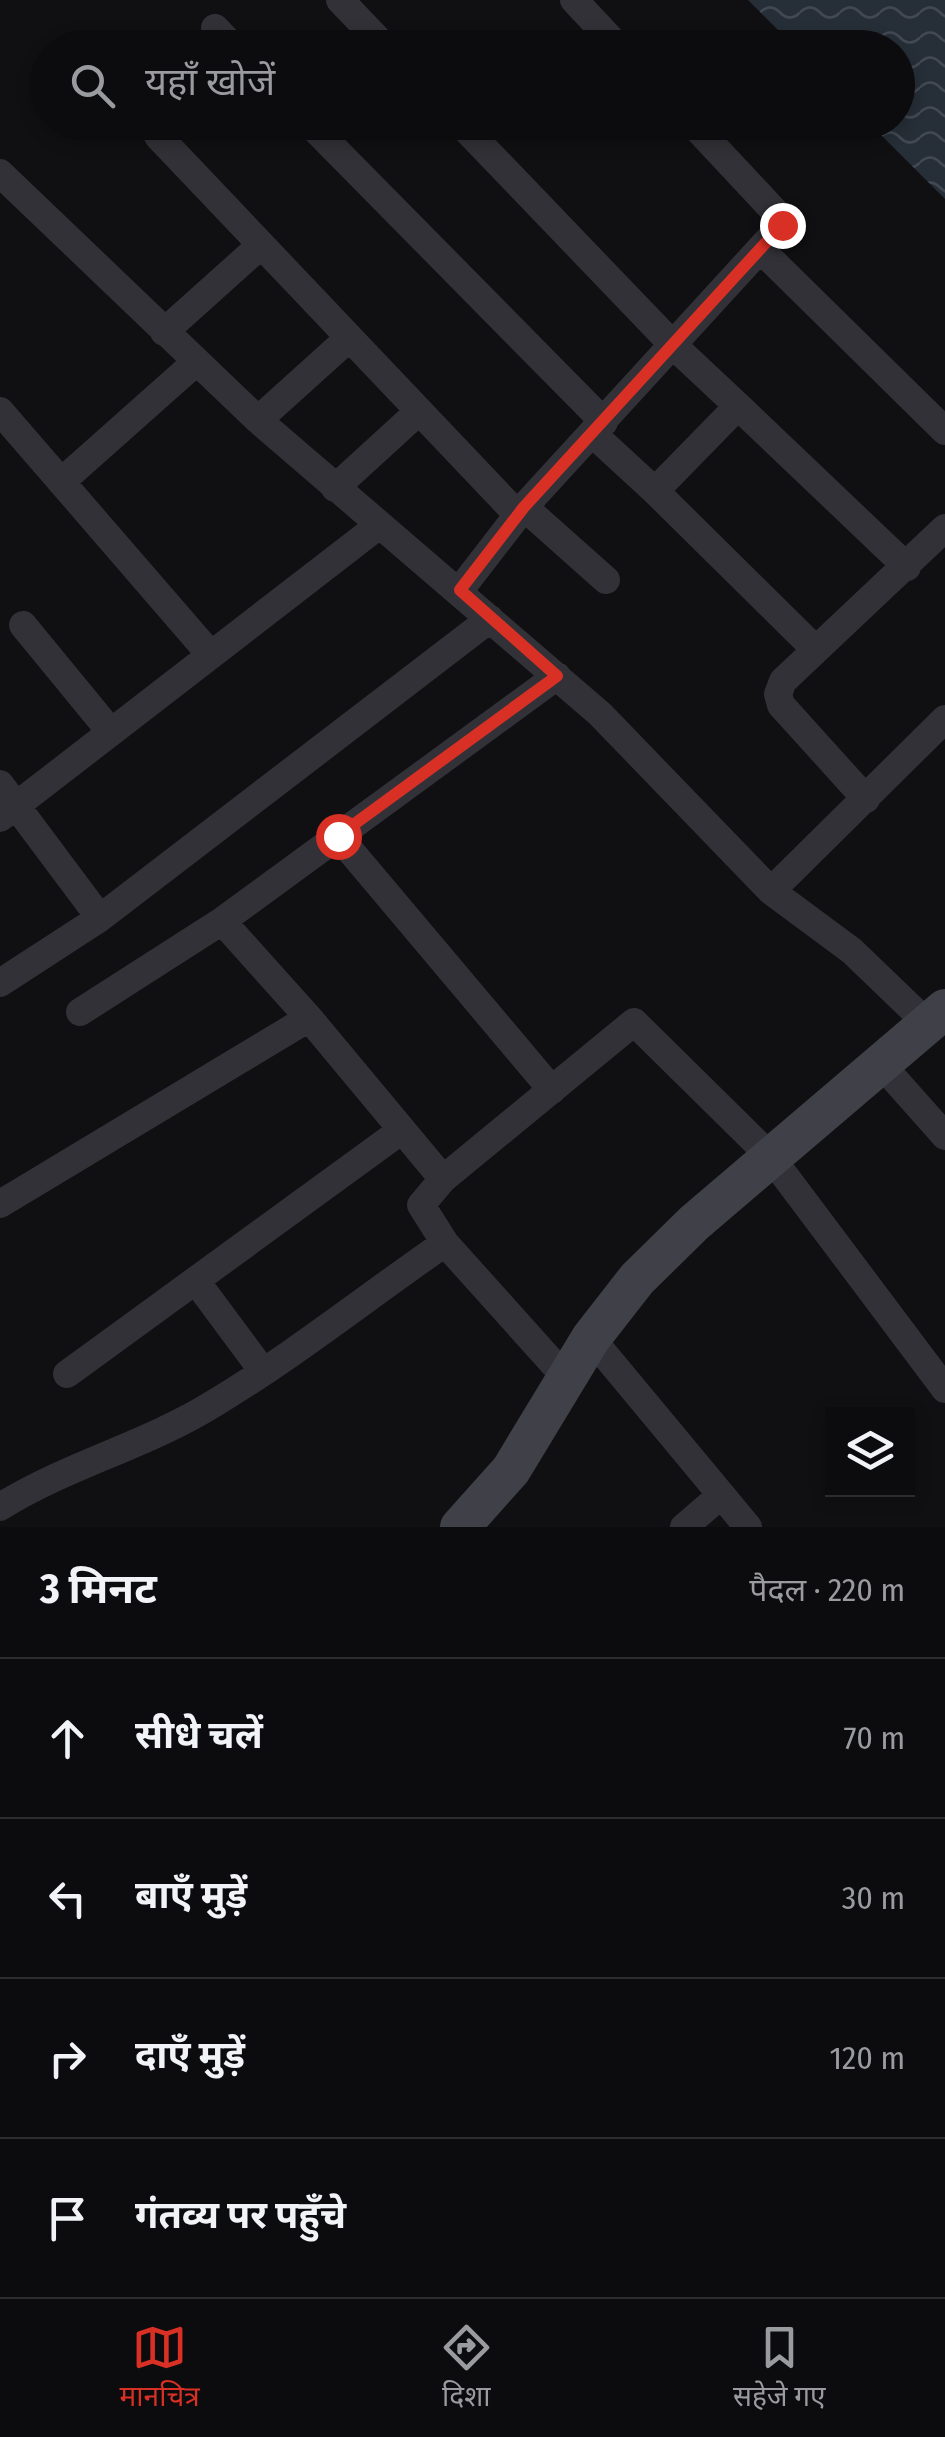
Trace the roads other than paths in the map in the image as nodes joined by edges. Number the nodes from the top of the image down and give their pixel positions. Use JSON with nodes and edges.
{"nodes":[{"id":1,"x":340,"y":0,"type":"edge"},
{"id":2,"x":574,"y":0,"type":"edge"},
{"id":3,"x":369,"y":30,"type":"edge"},
{"id":4,"x":602,"y":30,"type":"edge"},
{"id":5,"x":162,"y":140,"type":"edge"},
{"id":6,"x":325,"y":140,"type":"edge"},
{"id":7,"x":475,"y":140,"type":"edge"},
{"id":8,"x":707,"y":140,"type":"edge"},
{"id":9,"x":0,"y":173,"type":"edge"},
{"id":10,"x":261,"y":244,"type":"junction"},
{"id":11,"x":761,"y":250,"type":"junction"},
{"id":12,"x":164,"y":332,"type":"junction"},
{"id":13,"x":349,"y":338,"type":"junction"},
{"id":14,"x":674,"y":346,"type":"junction"},
{"id":15,"x":196,"y":362,"type":"junction"},
{"id":16,"x":738,"y":406,"type":"junction"},
{"id":17,"x":417,"y":413,"type":"junction"},
{"id":18,"x":258,"y":420,"type":"junction"},
{"id":19,"x":5,"y":425,"type":"edge"},
{"id":20,"x":599,"y":428,"type":"junction"},
{"id":21,"x":945,"y":431,"type":"edge"},
{"id":22,"x":61,"y":482,"type":"junction"},
{"id":23,"x":335,"y":488,"type":"junction"},
{"id":24,"x":655,"y":491,"type":"junction"},
{"id":25,"x":521,"y":511,"type":"junction"},
{"id":26,"x":378,"y":526,"type":"junction"},
{"id":27,"x":945,"y":528,"type":"edge"},
{"id":28,"x":907,"y":567,"type":"junction"},
{"id":29,"x":606,"y":580,"type":"dead end"},
{"id":30,"x":460,"y":590,"type":"junction"},
{"id":31,"x":490,"y":619,"type":"junction"},
{"id":32,"x":23,"y":625,"type":"dead end"},
{"id":33,"x":815,"y":649,"type":"junction"},
{"id":34,"x":210,"y":654,"type":"junction"},
{"id":35,"x":557,"y":676,"type":"junction"},
{"id":36,"x":945,"y":719,"type":"edge"},
{"id":37,"x":110,"y":731,"type":"junction"},
{"id":38,"x":866,"y":799,"type":"junction"},
{"id":39,"x":6,"y":802,"type":"edge"},
{"id":40,"x":338,"y":836,"type":"junction"},
{"id":41,"x":772,"y":891,"type":"junction"},
{"id":42,"x":100,"y":918,"type":"junction"},
{"id":43,"x":222,"y":920,"type":"junction"},
{"id":44,"x":0,"y":983,"type":"edge"},
{"id":45,"x":80,"y":1012,"type":"dead end"},
{"id":46,"x":937,"y":1017,"type":"edge"},
{"id":47,"x":310,"y":1018,"type":"junction"},
{"id":48,"x":881,"y":1064,"type":"junction"},
{"id":49,"x":552,"y":1090,"type":"junction"},
{"id":50,"x":402,"y":1130,"type":"junction"},
{"id":51,"x":945,"y":1136,"type":"edge"},
{"id":52,"x":770,"y":1156,"type":"junction"},
{"id":53,"x":443,"y":1179,"type":"junction"},
{"id":54,"x":0,"y":1204,"type":"edge"},
{"id":55,"x":445,"y":1243,"type":"junction"},
{"id":56,"x":196,"y":1280,"type":"junction"},
{"id":57,"x":591,"y":1338,"type":"junction"},
{"id":58,"x":262,"y":1370,"type":"junction"},
{"id":59,"x":67,"y":1374,"type":"dead end"},
{"id":60,"x":941,"y":1376,"type":"edge"},
{"id":61,"x":568,"y":1380,"type":"junction"},
{"id":62,"x":720,"y":1496,"type":"junction"},
{"id":63,"x":0,"y":1508,"type":"edge"},
{"id":64,"x":460,"y":1527,"type":"edge"},
{"id":65,"x":684,"y":1527,"type":"edge"},
{"id":66,"x":748,"y":1527,"type":"edge"}],
"edges":[{"from":1,"to":3,"type":"street"},
{"from":2,"to":4,"type":"street"},
{"from":5,"to":10,"type":"street"},
{"from":6,"to":20,"type":"street"},
{"from":7,"to":14,"type":"street"},
{"from":8,"to":11,"type":"street"},
{"from":9,"to":12,"type":"street"},
{"from":10,"to":12,"type":"street"},
{"from":10,"to":13,"type":"street"},
{"from":11,"to":14,"type":"street"},
{"from":11,"to":21,"type":"street"},
{"from":12,"to":15,"type":"street"},
{"from":13,"to":17,"type":"street"},
{"from":13,"to":18,"type":"street"},
{"from":14,"to":16,"type":"street"},
{"from":14,"to":20,"type":"street"},
{"from":15,"to":18,"type":"street"},
{"from":15,"to":22,"type":"street"},
{"from":16,"to":24,"type":"street"},
{"from":16,"to":28,"type":"street"},
{"from":17,"to":23,"type":"street"},
{"from":17,"to":25,"type":"street"},
{"from":18,"to":23,"type":"street"},
{"from":19,"to":22,"type":"street"},
{"from":20,"to":24,"type":"street"},
{"from":20,"to":25,"type":"street"},
{"from":22,"to":34,"type":"street"},
{"from":23,"to":26,"type":"street"},
{"from":24,"to":33,"type":"street"},
{"from":25,"to":29,"type":"street"},
{"from":25,"to":30,"type":"street"},
{"from":26,"to":30,"type":"street"},
{"from":26,"to":34,"type":"street"},
{"from":27,"to":28,"type":"street"},
{"from":28,"to":33,"type":"street"},
{"from":30,"to":31,"type":"street"},
{"from":31,"to":35,"type":"street"},
{"from":31,"to":42,"type":"street"},
{"from":32,"to":37,"type":"street"},
{"from":33,"to":38,"type":"street"},
{"from":34,"to":37,"type":"street"},
{"from":35,"to":40,"type":"street"},
{"from":35,"to":41,"type":"street"},
{"from":36,"to":38,"type":"street"},
{"from":37,"to":39,"type":"street"},
{"from":38,"to":41,"type":"street"},
{"from":39,"to":42,"type":"street"},
{"from":40,"to":43,"type":"street"},
{"from":40,"to":49,"type":"street"},
{"from":41,"to":46,"type":"street"},
{"from":42,"to":44,"type":"street"},
{"from":43,"to":45,"type":"street"},
{"from":43,"to":47,"type":"street"},
{"from":46,"to":48,"type":"street"},
{"from":47,"to":50,"type":"street"},
{"from":47,"to":54,"type":"street"},
{"from":48,"to":51,"type":"street"},
{"from":48,"to":52,"type":"street"},
{"from":49,"to":52,"type":"street"},
{"from":49,"to":53,"type":"street"},
{"from":50,"to":53,"type":"street"},
{"from":50,"to":56,"type":"street"},
{"from":52,"to":57,"type":"street"},
{"from":52,"to":60,"type":"street"},
{"from":53,"to":55,"type":"street"},
{"from":55,"to":58,"type":"street"},
{"from":55,"to":61,"type":"street"},
{"from":56,"to":58,"type":"street"},
{"from":56,"to":59,"type":"street"},
{"from":57,"to":61,"type":"street"},
{"from":57,"to":62,"type":"street"},
{"from":58,"to":63,"type":"street"},
{"from":61,"to":64,"type":"street"},
{"from":62,"to":65,"type":"street"},
{"from":62,"to":66,"type":"street"}]}
